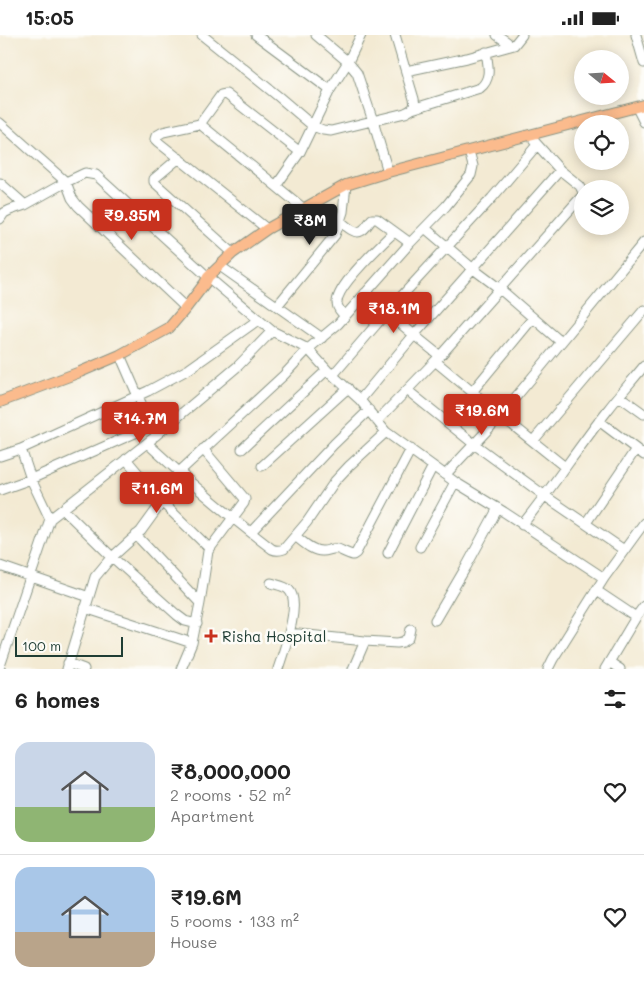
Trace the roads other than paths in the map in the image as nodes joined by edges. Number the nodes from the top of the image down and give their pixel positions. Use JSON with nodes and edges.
{"nodes":[{"id":1,"x":202,"y":35,"type":"edge"},
{"id":2,"x":256,"y":35,"type":"edge"},
{"id":3,"x":316,"y":35,"type":"edge"},
{"id":4,"x":361,"y":35,"type":"edge"},
{"id":5,"x":395,"y":35,"type":"edge"},
{"id":6,"x":497,"y":35,"type":"edge"},
{"id":7,"x":522,"y":35,"type":"edge"},
{"id":8,"x":639,"y":38,"type":"edge"},
{"id":9,"x":507,"y":42,"type":"dead end"},
{"id":10,"x":486,"y":53,"type":"junction"},
{"id":11,"x":348,"y":62,"type":"junction"},
{"id":12,"x":644,"y":63,"type":"edge"},
{"id":13,"x":406,"y":71,"type":"junction"},
{"id":14,"x":330,"y":90,"type":"junction"},
{"id":15,"x":640,"y":107,"type":"edge"},
{"id":16,"x":412,"y":109,"type":"junction"},
{"id":17,"x":373,"y":121,"type":"junction"},
{"id":18,"x":644,"y":122,"type":"edge"},
{"id":19,"x":0,"y":123,"type":"edge"},
{"id":20,"x":200,"y":124,"type":"junction"},
{"id":21,"x":313,"y":126,"type":"junction"},
{"id":22,"x":529,"y":135,"type":"junction"},
{"id":23,"x":537,"y":145,"type":"junction"},
{"id":24,"x":469,"y":151,"type":"junction"},
{"id":25,"x":300,"y":152,"type":"junction"},
{"id":26,"x":179,"y":158,"type":"junction"},
{"id":27,"x":560,"y":170,"type":"junction"},
{"id":28,"x":388,"y":172,"type":"junction"},
{"id":29,"x":574,"y":181,"type":"edge"},
{"id":30,"x":66,"y":182,"type":"junction"},
{"id":31,"x":0,"y":183,"type":"edge"},
{"id":32,"x":346,"y":185,"type":"junction"},
{"id":33,"x":276,"y":186,"type":"junction"},
{"id":34,"x":25,"y":205,"type":"junction"},
{"id":35,"x":574,"y":205,"type":"edge"},
{"id":36,"x":302,"y":208,"type":"junction"},
{"id":37,"x":0,"y":219,"type":"edge"},
{"id":38,"x":340,"y":221,"type":"junction"},
{"id":39,"x":425,"y":228,"type":"junction"},
{"id":40,"x":267,"y":229,"type":"junction"},
{"id":41,"x":394,"y":232,"type":"junction"},
{"id":42,"x":644,"y":242,"type":"edge"},
{"id":43,"x":410,"y":243,"type":"junction"},
{"id":44,"x":447,"y":247,"type":"junction"},
{"id":45,"x":232,"y":253,"type":"junction"},
{"id":46,"x":220,"y":266,"type":"junction"},
{"id":47,"x":472,"y":268,"type":"junction"},
{"id":48,"x":208,"y":277,"type":"junction"},
{"id":49,"x":500,"y":289,"type":"junction"},
{"id":50,"x":365,"y":293,"type":"junction"},
{"id":51,"x":277,"y":306,"type":"junction"},
{"id":52,"x":186,"y":308,"type":"junction"},
{"id":53,"x":644,"y":310,"type":"edge"},
{"id":54,"x":387,"y":312,"type":"junction"},
{"id":55,"x":345,"y":316,"type":"junction"},
{"id":56,"x":533,"y":318,"type":"junction"},
{"id":57,"x":258,"y":320,"type":"junction"},
{"id":58,"x":272,"y":331,"type":"junction"},
{"id":59,"x":414,"y":335,"type":"junction"},
{"id":60,"x":322,"y":338,"type":"junction"},
{"id":61,"x":561,"y":342,"type":"junction"},
{"id":62,"x":308,"y":349,"type":"junction"},
{"id":63,"x":120,"y":355,"type":"junction"},
{"id":64,"x":438,"y":358,"type":"junction"},
{"id":65,"x":642,"y":371,"type":"edge"},
{"id":66,"x":330,"y":372,"type":"junction"},
{"id":67,"x":348,"y":388,"type":"junction"},
{"id":68,"x":408,"y":390,"type":"junction"},
{"id":69,"x":472,"y":392,"type":"junction"},
{"id":70,"x":138,"y":396,"type":"junction"},
{"id":71,"x":619,"y":396,"type":"junction"},
{"id":72,"x":360,"y":400,"type":"junction"},
{"id":73,"x":0,"y":402,"type":"edge"},
{"id":74,"x":369,"y":410,"type":"junction"},
{"id":75,"x":644,"y":414,"type":"edge"},
{"id":76,"x":500,"y":415,"type":"junction"},
{"id":77,"x":377,"y":421,"type":"junction"},
{"id":78,"x":599,"y":421,"type":"junction"},
{"id":79,"x":151,"y":426,"type":"junction"},
{"id":80,"x":386,"y":431,"type":"junction"},
{"id":81,"x":156,"y":436,"type":"junction"},
{"id":82,"x":533,"y":441,"type":"junction"},
{"id":83,"x":148,"y":443,"type":"junction"},
{"id":84,"x":474,"y":444,"type":"junction"},
{"id":85,"x":22,"y":449,"type":"junction"},
{"id":86,"x":204,"y":449,"type":"junction"},
{"id":87,"x":242,"y":449,"type":"dead end"},
{"id":88,"x":411,"y":449,"type":"junction"},
{"id":89,"x":636,"y":449,"type":"junction"},
{"id":90,"x":0,"y":455,"type":"edge"},
{"id":91,"x":644,"y":455,"type":"edge"},
{"id":92,"x":126,"y":459,"type":"junction"},
{"id":93,"x":262,"y":466,"type":"dead end"},
{"id":94,"x":433,"y":466,"type":"junction"},
{"id":95,"x":565,"y":467,"type":"junction"},
{"id":96,"x":179,"y":472,"type":"junction"},
{"id":97,"x":446,"y":474,"type":"junction"},
{"id":98,"x":31,"y":479,"type":"junction"},
{"id":99,"x":455,"y":482,"type":"junction"},
{"id":100,"x":0,"y":490,"type":"edge"},
{"id":101,"x":545,"y":496,"type":"junction"},
{"id":102,"x":162,"y":502,"type":"junction"},
{"id":103,"x":498,"y":508,"type":"junction"},
{"id":104,"x":63,"y":509,"type":"junction"},
{"id":105,"x":232,"y":518,"type":"junction"},
{"id":106,"x":50,"y":519,"type":"junction"},
{"id":107,"x":586,"y":523,"type":"junction"},
{"id":108,"x":644,"y":523,"type":"edge"},
{"id":109,"x":522,"y":525,"type":"junction"},
{"id":110,"x":251,"y":533,"type":"junction"},
{"id":111,"x":136,"y":535,"type":"junction"},
{"id":112,"x":295,"y":536,"type":"junction"},
{"id":113,"x":420,"y":547,"type":"dead end"},
{"id":114,"x":209,"y":549,"type":"junction"},
{"id":115,"x":624,"y":550,"type":"junction"},
{"id":116,"x":388,"y":553,"type":"dead end"},
{"id":117,"x":112,"y":557,"type":"junction"},
{"id":118,"x":0,"y":566,"type":"edge"},
{"id":119,"x":30,"y":576,"type":"junction"},
{"id":120,"x":604,"y":578,"type":"junction"},
{"id":121,"x":271,"y":583,"type":"dead end"},
{"id":122,"x":596,"y":591,"type":"junction"},
{"id":123,"x":89,"y":597,"type":"junction"},
{"id":124,"x":200,"y":603,"type":"junction"},
{"id":125,"x":644,"y":606,"type":"edge"},
{"id":126,"x":85,"y":609,"type":"junction"},
{"id":127,"x":636,"y":617,"type":"junction"},
{"id":128,"x":435,"y":620,"type":"dead end"},
{"id":129,"x":196,"y":624,"type":"junction"},
{"id":130,"x":411,"y":629,"type":"dead end"},
{"id":131,"x":289,"y":633,"type":"junction"},
{"id":132,"x":365,"y":641,"type":"junction"},
{"id":133,"x":192,"y":643,"type":"junction"},
{"id":134,"x":0,"y":665,"type":"edge"},
{"id":135,"x":68,"y":666,"type":"edge"},
{"id":136,"x":607,"y":666,"type":"edge"},
{"id":137,"x":84,"y":669,"type":"edge"},
{"id":138,"x":181,"y":669,"type":"edge"},
{"id":139,"x":278,"y":669,"type":"edge"},
{"id":140,"x":353,"y":669,"type":"edge"},
{"id":141,"x":548,"y":669,"type":"edge"},
{"id":142,"x":620,"y":669,"type":"edge"}],
"edges":[{"from":1,"to":21,"type":"street"},
{"from":2,"to":14,"type":"street"},
{"from":3,"to":11,"type":"street"},
{"from":4,"to":11,"type":"street"},
{"from":5,"to":13,"type":"street"},
{"from":6,"to":9,"type":"street"},
{"from":7,"to":10,"type":"street"},
{"from":8,"to":12,"type":"street"},
{"from":10,"to":13,"type":"street"},
{"from":10,"to":16,"type":"street"},
{"from":11,"to":14,"type":"street"},
{"from":11,"to":17,"type":"street"},
{"from":13,"to":16,"type":"street"},
{"from":14,"to":21,"type":"street"},
{"from":15,"to":18,"type":"street"},
{"from":15,"to":22,"type":"main road"},
{"from":16,"to":17,"type":"street"},
{"from":17,"to":21,"type":"street"},
{"from":17,"to":28,"type":"street"},
{"from":19,"to":30,"type":"street"},
{"from":20,"to":25,"type":"street"},
{"from":20,"to":26,"type":"street"},
{"from":20,"to":33,"type":"street"},
{"from":21,"to":25,"type":"street"},
{"from":22,"to":23,"type":"street"},
{"from":22,"to":24,"type":"main road"},
{"from":23,"to":27,"type":"street"},
{"from":23,"to":44,"type":"street"},
{"from":24,"to":28,"type":"main road"},
{"from":24,"to":39,"type":"street"},
{"from":25,"to":33,"type":"street"},
{"from":26,"to":40,"type":"street"},
{"from":26,"to":45,"type":"street"},
{"from":27,"to":29,"type":"street"},
{"from":27,"to":47,"type":"street"},
{"from":28,"to":32,"type":"main road"},
{"from":30,"to":34,"type":"street"},
{"from":30,"to":48,"type":"street"},
{"from":30,"to":52,"type":"street"},
{"from":31,"to":34,"type":"street"},
{"from":32,"to":36,"type":"main road"},
{"from":32,"to":38,"type":"street"},
{"from":33,"to":36,"type":"street"},
{"from":34,"to":37,"type":"street"},
{"from":35,"to":49,"type":"street"},
{"from":36,"to":40,"type":"main road"},
{"from":38,"to":41,"type":"street"},
{"from":38,"to":51,"type":"street"},
{"from":39,"to":43,"type":"street"},
{"from":39,"to":44,"type":"street"},
{"from":40,"to":45,"type":"main road"},
{"from":41,"to":43,"type":"street"},
{"from":41,"to":55,"type":"street"},
{"from":42,"to":61,"type":"street"},
{"from":43,"to":50,"type":"street"},
{"from":44,"to":47,"type":"street"},
{"from":44,"to":54,"type":"street"},
{"from":45,"to":46,"type":"main road"},
{"from":46,"to":48,"type":"main road"},
{"from":46,"to":51,"type":"street"},
{"from":47,"to":49,"type":"street"},
{"from":47,"to":59,"type":"street"},
{"from":48,"to":52,"type":"main road"},
{"from":48,"to":57,"type":"street"},
{"from":49,"to":56,"type":"street"},
{"from":49,"to":64,"type":"street"},
{"from":50,"to":54,"type":"street"},
{"from":50,"to":55,"type":"street"},
{"from":51,"to":60,"type":"street"},
{"from":52,"to":63,"type":"main road"},
{"from":53,"to":82,"type":"street"},
{"from":54,"to":59,"type":"street"},
{"from":54,"to":66,"type":"street"},
{"from":55,"to":60,"type":"street"},
{"from":56,"to":61,"type":"street"},
{"from":56,"to":69,"type":"street"},
{"from":57,"to":58,"type":"street"},
{"from":57,"to":70,"type":"street"},
{"from":58,"to":62,"type":"street"},
{"from":58,"to":81,"type":"street"},
{"from":59,"to":64,"type":"street"},
{"from":59,"to":72,"type":"street"},
{"from":60,"to":62,"type":"street"},
{"from":61,"to":76,"type":"street"},
{"from":62,"to":66,"type":"street"},
{"from":62,"to":86,"type":"street"},
{"from":63,"to":70,"type":"street"},
{"from":63,"to":73,"type":"main road"},
{"from":64,"to":68,"type":"street"},
{"from":64,"to":69,"type":"street"},
{"from":65,"to":71,"type":"street"},
{"from":66,"to":67,"type":"street"},
{"from":66,"to":87,"type":"street"},
{"from":67,"to":72,"type":"street"},
{"from":67,"to":93,"type":"street"},
{"from":68,"to":77,"type":"street"},
{"from":68,"to":84,"type":"street"},
{"from":69,"to":76,"type":"street"},
{"from":70,"to":79,"type":"street"},
{"from":70,"to":85,"type":"street"},
{"from":71,"to":75,"type":"street"},
{"from":71,"to":78,"type":"street"},
{"from":72,"to":74,"type":"street"},
{"from":74,"to":77,"type":"street"},
{"from":74,"to":110,"type":"street"},
{"from":76,"to":82,"type":"street"},
{"from":76,"to":84,"type":"street"},
{"from":77,"to":80,"type":"street"},
{"from":78,"to":89,"type":"street"},
{"from":78,"to":95,"type":"street"},
{"from":79,"to":81,"type":"street"},
{"from":79,"to":98,"type":"street"},
{"from":80,"to":88,"type":"street"},
{"from":80,"to":112,"type":"street"},
{"from":81,"to":83,"type":"street"},
{"from":82,"to":95,"type":"street"},
{"from":83,"to":92,"type":"street"},
{"from":83,"to":96,"type":"street"},
{"from":84,"to":97,"type":"street"},
{"from":84,"to":101,"type":"street"},
{"from":85,"to":90,"type":"street"},
{"from":85,"to":98,"type":"street"},
{"from":86,"to":96,"type":"street"},
{"from":86,"to":105,"type":"street"},
{"from":88,"to":94,"type":"street"},
{"from":88,"to":112,"type":"street"},
{"from":89,"to":91,"type":"street"},
{"from":89,"to":107,"type":"street"},
{"from":92,"to":102,"type":"street"},
{"from":92,"to":104,"type":"street"},
{"from":94,"to":97,"type":"street"},
{"from":94,"to":116,"type":"street"},
{"from":95,"to":101,"type":"street"},
{"from":96,"to":102,"type":"street"},
{"from":96,"to":105,"type":"street"},
{"from":97,"to":99,"type":"street"},
{"from":98,"to":100,"type":"street"},
{"from":98,"to":106,"type":"street"},
{"from":99,"to":103,"type":"street"},
{"from":99,"to":113,"type":"street"},
{"from":101,"to":107,"type":"street"},
{"from":101,"to":109,"type":"street"},
{"from":102,"to":111,"type":"street"},
{"from":102,"to":114,"type":"street"},
{"from":103,"to":109,"type":"street"},
{"from":103,"to":128,"type":"street"},
{"from":104,"to":106,"type":"street"},
{"from":104,"to":117,"type":"street"},
{"from":105,"to":110,"type":"street"},
{"from":105,"to":114,"type":"street"},
{"from":106,"to":119,"type":"street"},
{"from":107,"to":115,"type":"street"},
{"from":108,"to":115,"type":"street"},
{"from":109,"to":120,"type":"street"},
{"from":110,"to":112,"type":"street"},
{"from":111,"to":117,"type":"street"},
{"from":111,"to":124,"type":"street"},
{"from":114,"to":124,"type":"street"},
{"from":115,"to":120,"type":"street"},
{"from":117,"to":123,"type":"street"},
{"from":117,"to":129,"type":"street"},
{"from":118,"to":119,"type":"street"},
{"from":119,"to":123,"type":"street"},
{"from":119,"to":134,"type":"street"},
{"from":120,"to":122,"type":"street"},
{"from":121,"to":131,"type":"street"},
{"from":122,"to":127,"type":"street"},
{"from":122,"to":141,"type":"street"},
{"from":123,"to":126,"type":"street"},
{"from":124,"to":129,"type":"street"},
{"from":125,"to":127,"type":"street"},
{"from":126,"to":133,"type":"street"},
{"from":126,"to":135,"type":"street"},
{"from":127,"to":136,"type":"street"},
{"from":129,"to":133,"type":"street"},
{"from":130,"to":132,"type":"street"},
{"from":131,"to":132,"type":"street"},
{"from":131,"to":139,"type":"street"},
{"from":132,"to":140,"type":"street"},
{"from":133,"to":138,"type":"street"},
{"from":135,"to":137,"type":"street"},
{"from":136,"to":142,"type":"street"}]}
